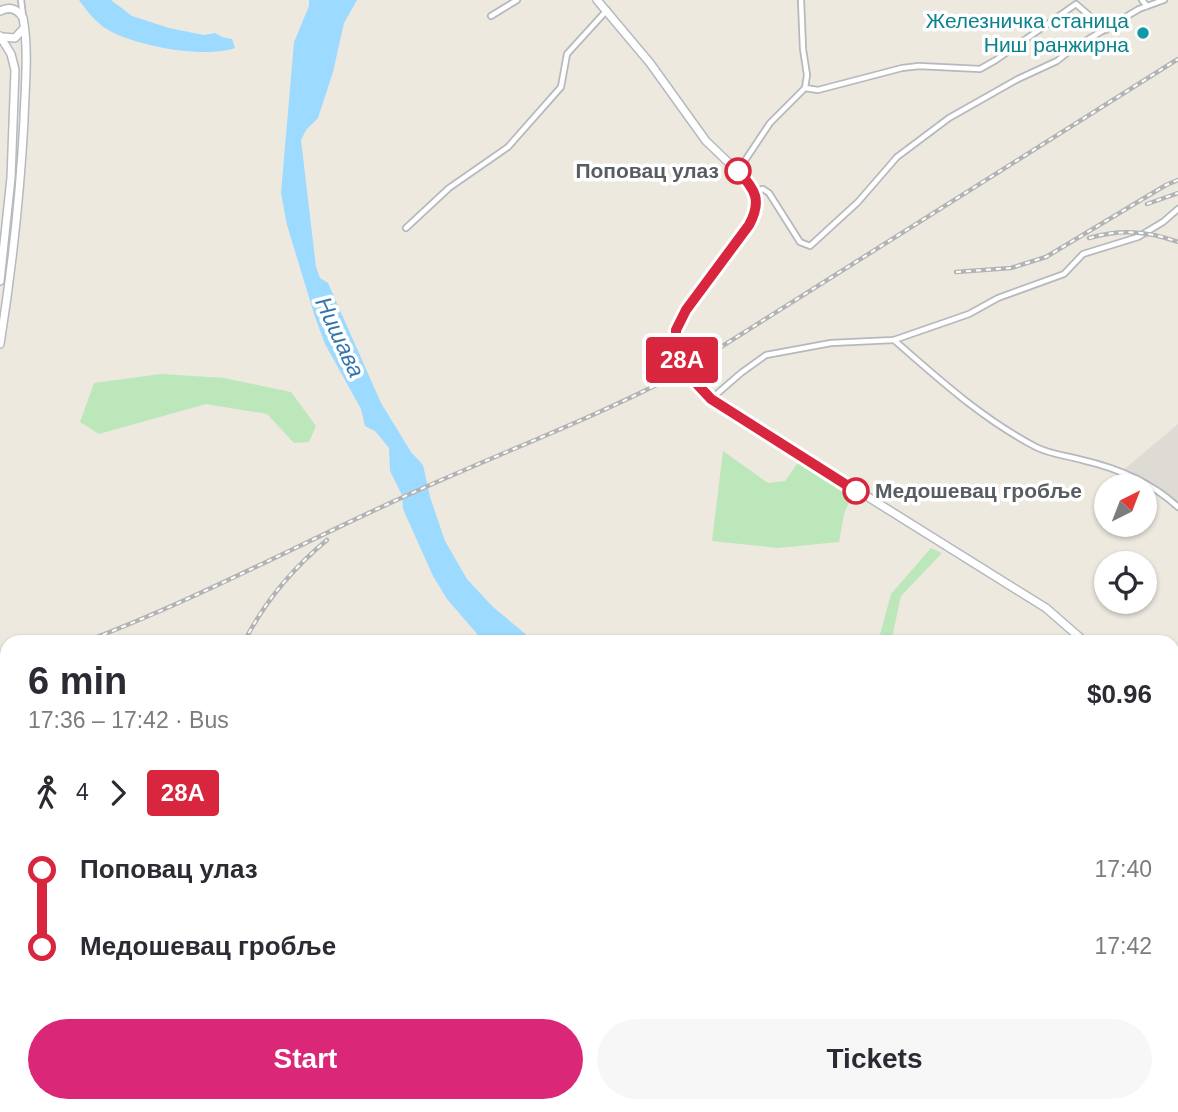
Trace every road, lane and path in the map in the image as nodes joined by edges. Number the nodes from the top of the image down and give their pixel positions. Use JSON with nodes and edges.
{"nodes":[{"id":1,"x":21,"y":0,"type":"edge"},
{"id":2,"x":517,"y":0,"type":"edge"},
{"id":3,"x":597,"y":0,"type":"edge"},
{"id":4,"x":801,"y":0,"type":"edge"},
{"id":5,"x":1142,"y":0,"type":"edge"},
{"id":6,"x":1164,"y":0,"type":"edge"},
{"id":7,"x":1147,"y":6,"type":"junction"},
{"id":8,"x":5,"y":7,"type":"edge"},
{"id":9,"x":607,"y":10,"type":"junction"},
{"id":10,"x":23,"y":16,"type":"junction"},
{"id":11,"x":491,"y":16,"type":"dead end"},
{"id":12,"x":24,"y":28,"type":"junction"},
{"id":13,"x":1106,"y":30,"type":"junction"},
{"id":14,"x":1,"y":36,"type":"edge"},
{"id":15,"x":805,"y":88,"type":"junction"},
{"id":16,"x":738,"y":171,"type":"junction"},
{"id":17,"x":754,"y":191,"type":"junction"},
{"id":18,"x":1178,"y":209,"type":"edge"},
{"id":19,"x":406,"y":228,"type":"dead end"},
{"id":20,"x":0,"y":281,"type":"edge"},
{"id":21,"x":894,"y":340,"type":"junction"},
{"id":22,"x":0,"y":344,"type":"edge"},
{"id":23,"x":711,"y":399,"type":"junction"},
{"id":24,"x":1178,"y":507,"type":"edge"},
{"id":25,"x":1076,"y":635,"type":"edge"}],
"edges":[{"from":1,"to":10,"type":"street"},
{"from":2,"to":11,"type":"street"},
{"from":3,"to":9,"type":"street"},
{"from":4,"to":15,"type":"street"},
{"from":5,"to":7,"type":"street"},
{"from":6,"to":7,"type":"street"},
{"from":7,"to":13,"type":"street"},
{"from":8,"to":10,"type":"street"},
{"from":9,"to":16,"type":"street"},
{"from":9,"to":19,"type":"street"},
{"from":10,"to":12,"type":"street"},
{"from":12,"to":14,"type":"street"},
{"from":12,"to":22,"type":"street"},
{"from":13,"to":15,"type":"street"},
{"from":13,"to":17,"type":"street"},
{"from":14,"to":20,"type":"street"},
{"from":15,"to":16,"type":"street"},
{"from":16,"to":17,"type":"street"},
{"from":17,"to":23,"type":"street"},
{"from":18,"to":21,"type":"street"},
{"from":21,"to":23,"type":"street"},
{"from":21,"to":24,"type":"street"},
{"from":23,"to":25,"type":"street"}]}
